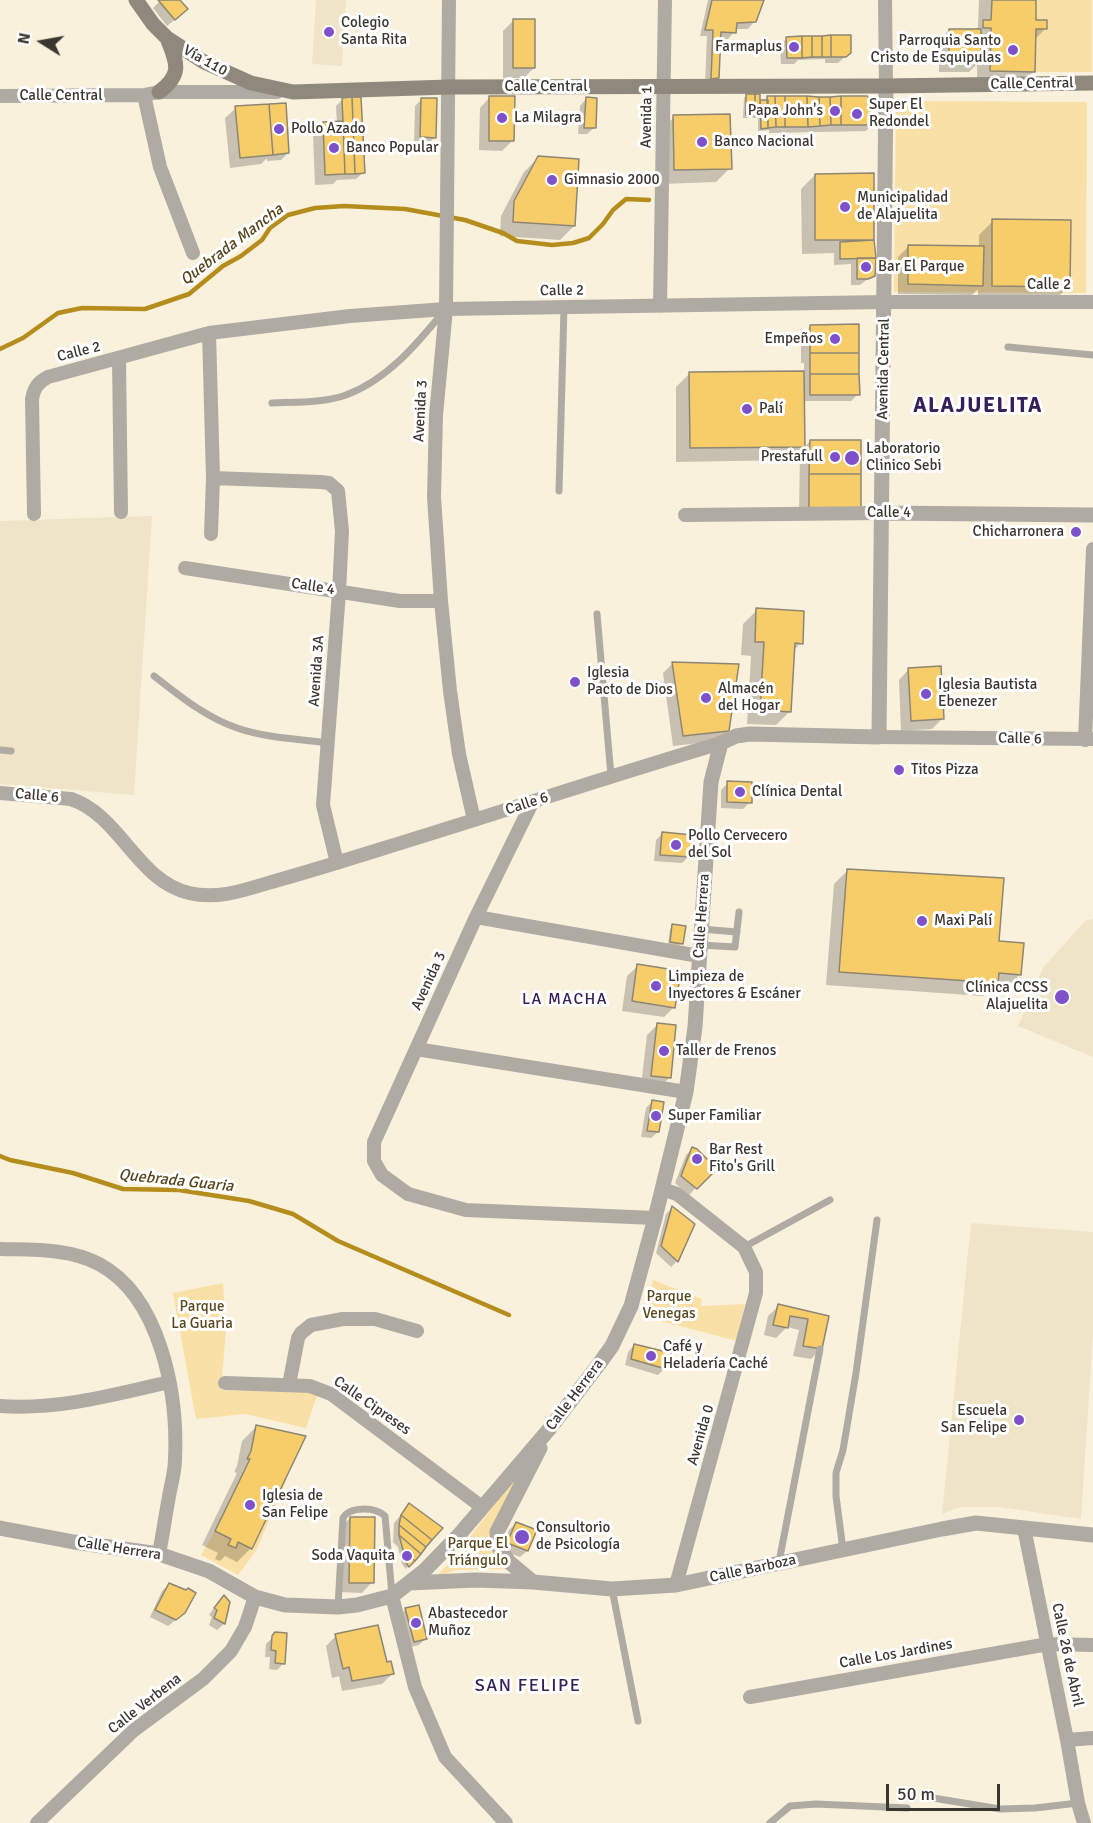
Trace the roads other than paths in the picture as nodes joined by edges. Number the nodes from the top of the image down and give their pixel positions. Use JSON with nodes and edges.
{"nodes":[{"id":1,"x":138,"y":0,"type":"edge"},
{"id":2,"x":449,"y":0,"type":"edge"},
{"id":3,"x":664,"y":0,"type":"edge"},
{"id":4,"x":885,"y":0,"type":"edge"},
{"id":5,"x":167,"y":38,"type":"junction"},
{"id":6,"x":1093,"y":83,"type":"edge"},
{"id":7,"x":664,"y":86,"type":"junction"},
{"id":8,"x":886,"y":86,"type":"junction"},
{"id":9,"x":449,"y":87,"type":"junction"},
{"id":10,"x":293,"y":92,"type":"junction"},
{"id":11,"x":152,"y":94,"type":"junction"},
{"id":12,"x":0,"y":96,"type":"edge"},
{"id":13,"x":193,"y":253,"type":"dead end"},
{"id":14,"x":885,"y":302,"type":"junction"},
{"id":15,"x":1093,"y":302,"type":"edge"},
{"id":16,"x":660,"y":306,"type":"junction"},
{"id":17,"x":564,"y":308,"type":"junction"},
{"id":18,"x":446,"y":309,"type":"junction"},
{"id":19,"x":209,"y":333,"type":"junction"},
{"id":20,"x":1008,"y":347,"type":"dead end"},
{"id":21,"x":1093,"y":355,"type":"edge"},
{"id":22,"x":119,"y":359,"type":"junction"},
{"id":23,"x":272,"y":403,"type":"dead end"},
{"id":24,"x":213,"y":478,"type":"junction"},
{"id":25,"x":560,"y":491,"type":"dead end"},
{"id":26,"x":121,"y":512,"type":"dead end"},
{"id":27,"x":882,"y":513,"type":"junction"},
{"id":28,"x":34,"y":514,"type":"dead end"},
{"id":29,"x":685,"y":515,"type":"dead end"},
{"id":30,"x":1093,"y":515,"type":"edge"},
{"id":31,"x":211,"y":534,"type":"dead end"},
{"id":32,"x":1093,"y":549,"type":"edge"},
{"id":33,"x":185,"y":567,"type":"dead end"},
{"id":34,"x":339,"y":592,"type":"junction"},
{"id":35,"x":441,"y":601,"type":"junction"},
{"id":36,"x":597,"y":614,"type":"dead end"},
{"id":37,"x":154,"y":676,"type":"dead end"},
{"id":38,"x":879,"y":737,"type":"junction"},
{"id":39,"x":1089,"y":740,"type":"edge"},
{"id":40,"x":328,"y":743,"type":"junction"},
{"id":41,"x":721,"y":743,"type":"junction"},
{"id":42,"x":0,"y":750,"type":"edge"},
{"id":43,"x":11,"y":751,"type":"dead end"},
{"id":44,"x":611,"y":776,"type":"junction"},
{"id":45,"x":0,"y":793,"type":"edge"},
{"id":46,"x":532,"y":803,"type":"junction"},
{"id":47,"x":474,"y":820,"type":"junction"},
{"id":48,"x":337,"y":864,"type":"junction"},
{"id":49,"x":739,"y":912,"type":"dead end"},
{"id":50,"x":476,"y":917,"type":"junction"},
{"id":51,"x":701,"y":929,"type":"junction"},
{"id":52,"x":737,"y":932,"type":"junction"},
{"id":53,"x":699,"y":951,"type":"junction"},
{"id":54,"x":416,"y":1049,"type":"junction"},
{"id":55,"x":686,"y":1092,"type":"junction"},
{"id":56,"x":662,"y":1189,"type":"junction"},
{"id":57,"x":830,"y":1200,"type":"dead end"},
{"id":58,"x":655,"y":1218,"type":"junction"},
{"id":59,"x":877,"y":1220,"type":"dead end"},
{"id":60,"x":744,"y":1247,"type":"junction"},
{"id":61,"x":0,"y":1249,"type":"edge"},
{"id":62,"x":417,"y":1331,"type":"dead end"},
{"id":63,"x":820,"y":1349,"type":"dead end"},
{"id":64,"x":169,"y":1382,"type":"junction"},
{"id":65,"x":225,"y":1383,"type":"dead end"},
{"id":66,"x":289,"y":1385,"type":"junction"},
{"id":67,"x":0,"y":1406,"type":"edge"},
{"id":68,"x":551,"y":1427,"type":"junction"},
{"id":69,"x":482,"y":1507,"type":"junction"},
{"id":70,"x":0,"y":1528,"type":"edge"},
{"id":71,"x":1024,"y":1528,"type":"junction"},
{"id":72,"x":1093,"y":1535,"type":"edge"},
{"id":73,"x":843,"y":1550,"type":"junction"},
{"id":74,"x":159,"y":1554,"type":"junction"},
{"id":75,"x":778,"y":1565,"type":"junction"},
{"id":76,"x":533,"y":1582,"type":"junction"},
{"id":77,"x":410,"y":1583,"type":"junction"},
{"id":78,"x":676,"y":1585,"type":"junction"},
{"id":79,"x":612,"y":1588,"type":"junction"},
{"id":80,"x":393,"y":1596,"type":"junction"},
{"id":81,"x":255,"y":1597,"type":"junction"},
{"id":82,"x":338,"y":1607,"type":"junction"},
{"id":83,"x":1048,"y":1644,"type":"junction"},
{"id":84,"x":1093,"y":1645,"type":"edge"},
{"id":85,"x":750,"y":1697,"type":"dead end"},
{"id":86,"x":639,"y":1721,"type":"dead end"},
{"id":87,"x":1093,"y":1738,"type":"edge"},
{"id":88,"x":1067,"y":1740,"type":"junction"},
{"id":89,"x":933,"y":1798,"type":"dead end"},
{"id":90,"x":1078,"y":1803,"type":"junction"},
{"id":91,"x":908,"y":1808,"type":"dead end"},
{"id":92,"x":37,"y":1823,"type":"edge"},
{"id":93,"x":506,"y":1823,"type":"edge"},
{"id":94,"x":770,"y":1823,"type":"edge"},
{"id":95,"x":1084,"y":1823,"type":"edge"}],
"edges":[{"from":1,"to":5,"type":"main road","name":"Vía 110"},
{"from":2,"to":9,"type":"street","name":"Avenida 3"},
{"from":3,"to":7,"type":"street","name":"Avenida 1"},
{"from":4,"to":8,"type":"street","name":"Avenida Central"},
{"from":5,"to":10,"type":"main road","name":"Vía 110"},
{"from":5,"to":11,"type":"main road"},
{"from":6,"to":8,"type":"main road","name":"Calle Central"},
{"from":7,"to":8,"type":"main road","name":"Calle Central"},
{"from":7,"to":9,"type":"main road","name":"Calle Central"},
{"from":7,"to":16,"type":"street","name":"Avenida 1"},
{"from":8,"to":14,"type":"street","name":"Avenida Central"},
{"from":9,"to":10,"type":"main road","name":"Calle Central"},
{"from":9,"to":18,"type":"street","name":"Avenida 3"},
{"from":10,"to":11,"type":"street","name":"Calle Central"},
{"from":11,"to":12,"type":"street","name":"Calle Central"},
{"from":11,"to":13,"type":"street"},
{"from":14,"to":15,"type":"street","name":"Calle 2"},
{"from":14,"to":16,"type":"street","name":"Calle 2"},
{"from":14,"to":27,"type":"street","name":"Avenida Central"},
{"from":16,"to":17,"type":"street","name":"Calle 2"},
{"from":17,"to":18,"type":"street","name":"Calle 2"},
{"from":17,"to":25,"type":"lane"},
{"from":18,"to":19,"type":"street","name":"Calle 2"},
{"from":18,"to":23,"type":"lane"},
{"from":18,"to":35,"type":"street","name":"Avenida 3"},
{"from":19,"to":22,"type":"street","name":"Calle 2"},
{"from":19,"to":24,"type":"street"},
{"from":20,"to":21,"type":"lane"},
{"from":22,"to":26,"type":"street"},
{"from":22,"to":28,"type":"street","name":"Calle 2"},
{"from":24,"to":31,"type":"street"},
{"from":24,"to":34,"type":"street","name":"Avenida 3A"},
{"from":27,"to":29,"type":"street","name":"Calle 4"},
{"from":27,"to":30,"type":"street","name":"Calle 4"},
{"from":27,"to":38,"type":"street","name":"Avenida Central"},
{"from":32,"to":39,"type":"street"},
{"from":33,"to":34,"type":"street","name":"Calle 4"},
{"from":34,"to":35,"type":"street","name":"Calle 4"},
{"from":34,"to":40,"type":"street","name":"Avenida 3A"},
{"from":35,"to":47,"type":"street","name":"Avenida 3"},
{"from":36,"to":44,"type":"lane"},
{"from":37,"to":40,"type":"lane"},
{"from":38,"to":39,"type":"street","name":"Calle 6"},
{"from":38,"to":41,"type":"street","name":"Calle 6"},
{"from":40,"to":48,"type":"street","name":"Avenida 3A"},
{"from":41,"to":44,"type":"street","name":"Calle 6"},
{"from":41,"to":51,"type":"street","name":"Calle Herrera"},
{"from":42,"to":43,"type":"lane"},
{"from":44,"to":46,"type":"street","name":"Calle 6"},
{"from":45,"to":48,"type":"street","name":"Calle 6"},
{"from":46,"to":47,"type":"street","name":"Calle 6"},
{"from":46,"to":50,"type":"street","name":"Avenida 3"},
{"from":47,"to":48,"type":"street","name":"Calle 6"},
{"from":49,"to":52,"type":"lane"},
{"from":50,"to":53,"type":"street"},
{"from":50,"to":54,"type":"street","name":"Avenida 3"},
{"from":51,"to":52,"type":"lane"},
{"from":51,"to":53,"type":"street","name":"Calle Herrera"},
{"from":52,"to":53,"type":"lane"},
{"from":53,"to":55,"type":"street","name":"Calle Herrera"},
{"from":54,"to":55,"type":"street"},
{"from":54,"to":58,"type":"street","name":"Avenida 3"},
{"from":55,"to":56,"type":"street","name":"Calle Herrera"},
{"from":56,"to":58,"type":"street","name":"Calle Herrera"},
{"from":56,"to":60,"type":"street"},
{"from":57,"to":60,"type":"lane"},
{"from":58,"to":68,"type":"street","name":"Calle Herrera"},
{"from":59,"to":73,"type":"lane"},
{"from":60,"to":78,"type":"street","name":"Avenida 0"},
{"from":61,"to":64,"type":"street"},
{"from":62,"to":66,"type":"street"},
{"from":63,"to":75,"type":"lane"},
{"from":64,"to":67,"type":"street"},
{"from":64,"to":74,"type":"street"},
{"from":65,"to":66,"type":"street","name":"Calle Cipreses"},
{"from":66,"to":69,"type":"street","name":"Calle Cipreses"},
{"from":68,"to":69,"type":"street","name":"Calle Herrera"},
{"from":68,"to":76,"type":"street"},
{"from":69,"to":77,"type":"street","name":"Calle Herrera"},
{"from":70,"to":74,"type":"street","name":"Calle Herrera"},
{"from":71,"to":72,"type":"street","name":"Calle Barboza"},
{"from":71,"to":73,"type":"street","name":"Calle Barboza"},
{"from":71,"to":83,"type":"street","name":"Calle 26 de Abril"},
{"from":73,"to":75,"type":"street","name":"Calle Barboza"},
{"from":74,"to":81,"type":"street","name":"Calle Herrera"},
{"from":75,"to":78,"type":"street","name":"Calle Barboza"},
{"from":76,"to":77,"type":"street","name":"Calle Barboza"},
{"from":76,"to":79,"type":"street","name":"Calle Barboza"},
{"from":77,"to":80,"type":"street","name":"Calle Herrera"},
{"from":78,"to":79,"type":"street","name":"Calle Barboza"},
{"from":79,"to":86,"type":"lane"},
{"from":80,"to":82,"type":"street","name":"Calle Herrera"},
{"from":80,"to":82,"type":"lane"},
{"from":80,"to":93,"type":"street"},
{"from":81,"to":82,"type":"street","name":"Calle Herrera"},
{"from":81,"to":92,"type":"street","name":"Calle Verbena"},
{"from":83,"to":84,"type":"street","name":"Calle Los Jardines"},
{"from":83,"to":85,"type":"street","name":"Calle Los Jardines"},
{"from":83,"to":88,"type":"street","name":"Calle 26 de Abril"},
{"from":87,"to":88,"type":"street"},
{"from":88,"to":90,"type":"street","name":"Calle 26 de Abril"},
{"from":89,"to":90,"type":"lane"},
{"from":90,"to":95,"type":"street","name":"Calle 26 de Abril"},
{"from":91,"to":94,"type":"lane"}]}
